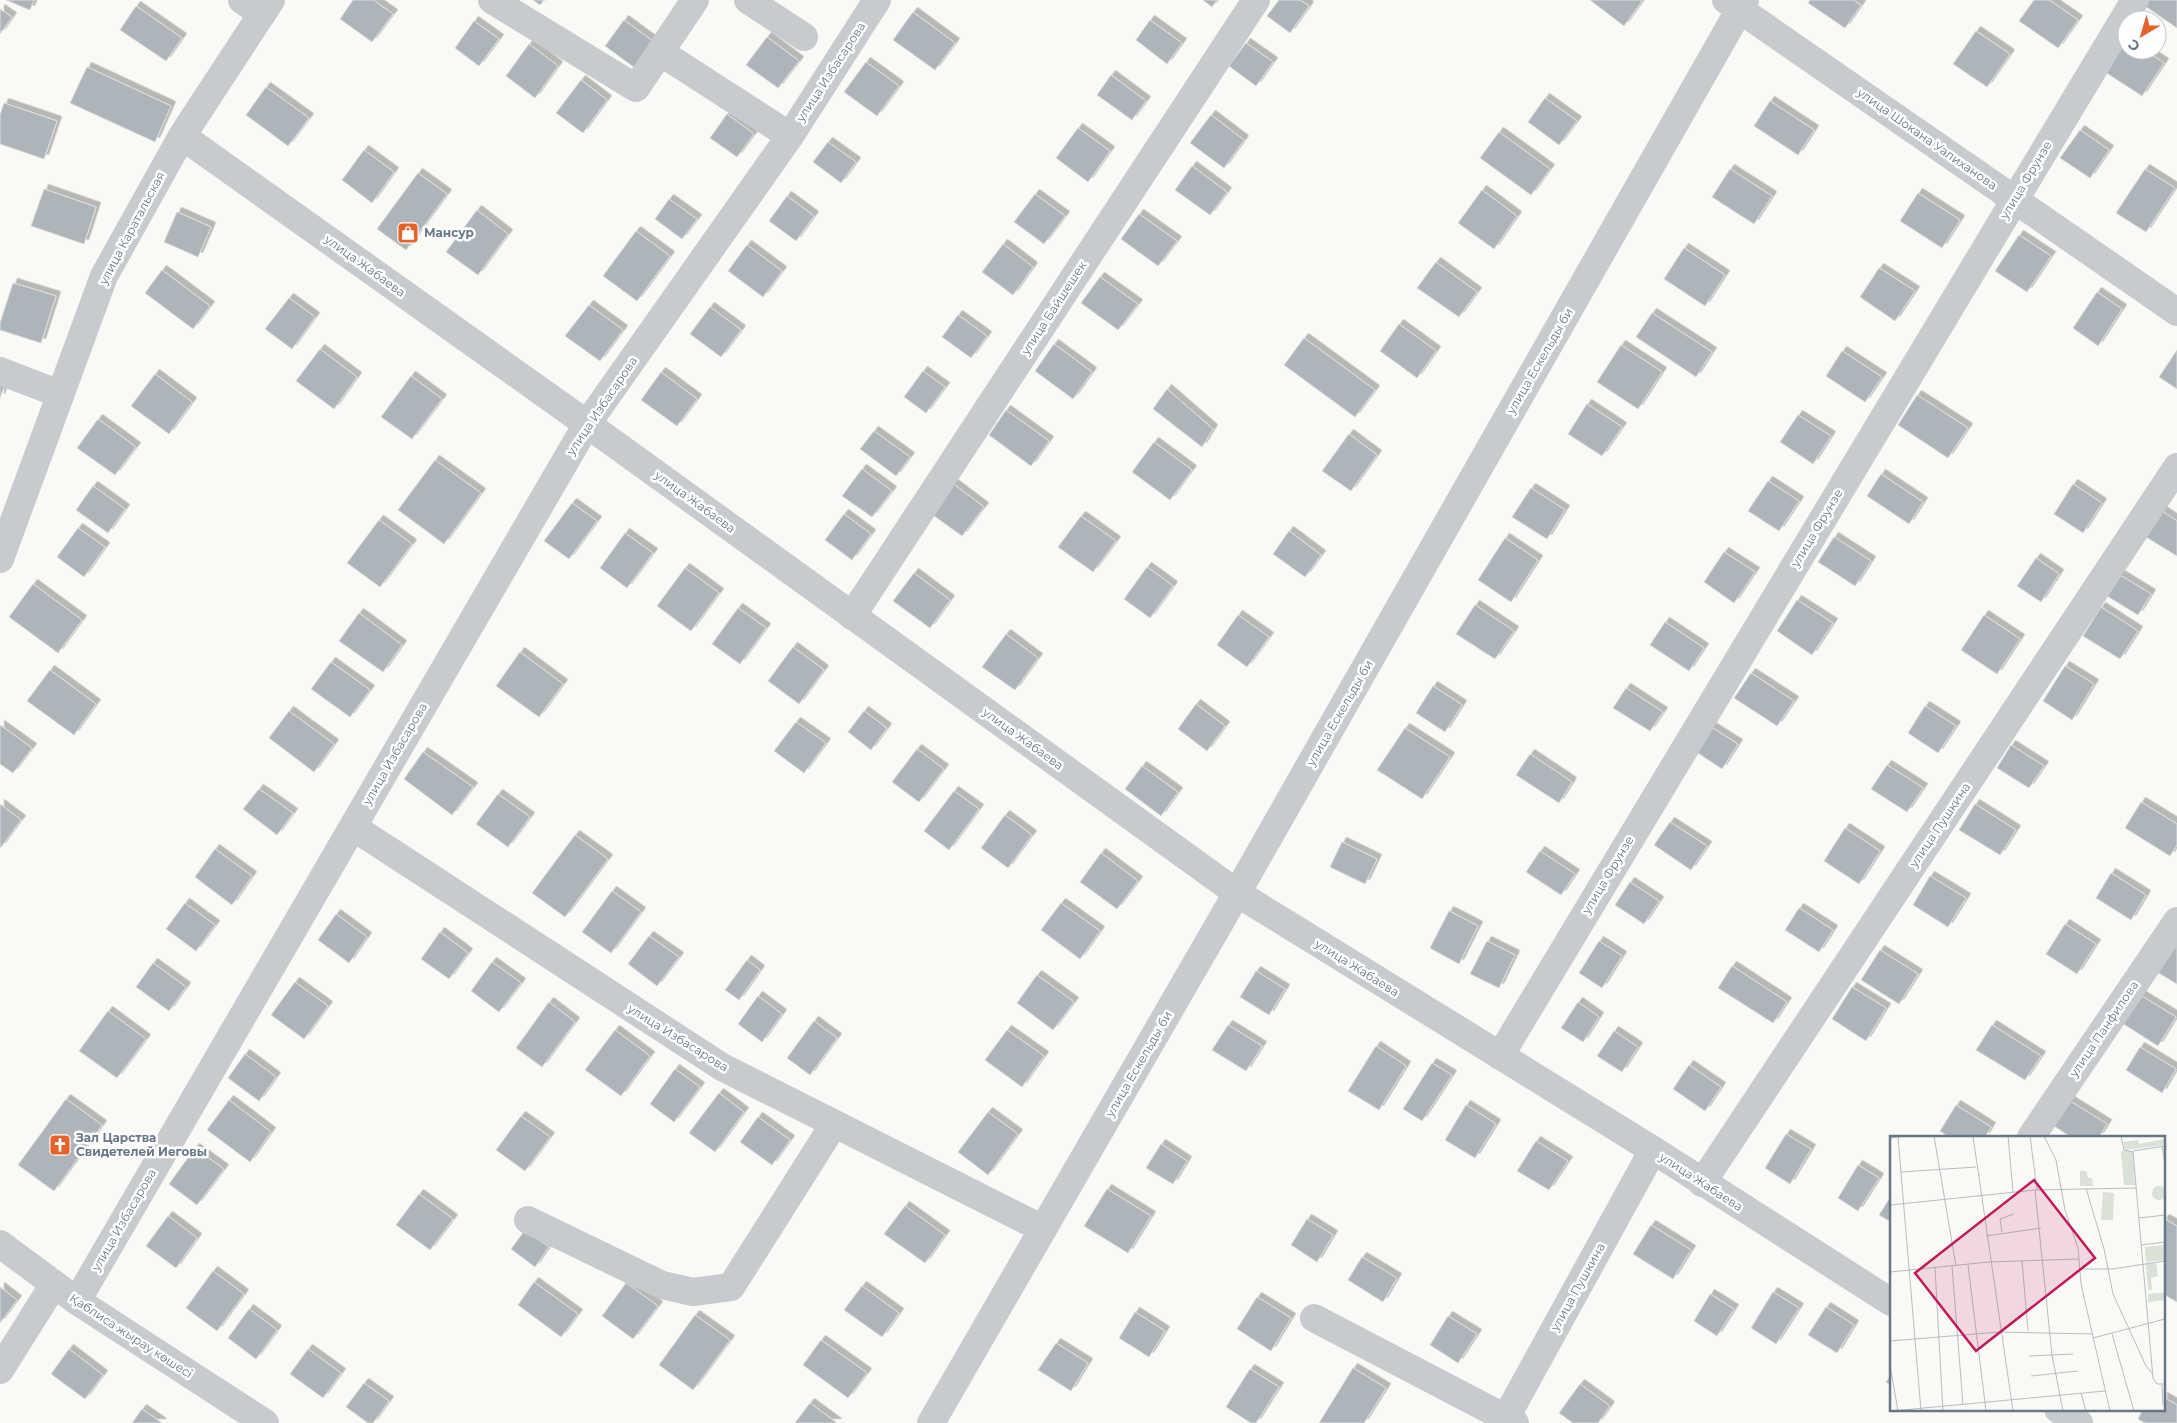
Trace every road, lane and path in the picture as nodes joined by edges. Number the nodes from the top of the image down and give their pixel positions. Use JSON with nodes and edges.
{"nodes":[{"id":1,"x":492,"y":0,"type":"edge"},
{"id":2,"x":695,"y":0,"type":"edge"},
{"id":3,"x":748,"y":0,"type":"edge"},
{"id":4,"x":877,"y":0,"type":"edge"},
{"id":5,"x":1256,"y":0,"type":"edge"},
{"id":6,"x":2135,"y":0,"type":"edge"},
{"id":7,"x":1737,"y":3,"type":"edge"},
{"id":8,"x":258,"y":5,"type":"edge"},
{"id":9,"x":804,"y":37,"type":"dead end"},
{"id":10,"x":660,"y":52,"type":"junction"},
{"id":11,"x":182,"y":136,"type":"junction"},
{"id":12,"x":790,"y":136,"type":"junction"},
{"id":13,"x":2014,"y":199,"type":"junction"},
{"id":14,"x":2177,"y":312,"type":"edge"},
{"id":15,"x":0,"y":371,"type":"edge"},
{"id":16,"x":60,"y":394,"type":"junction"},
{"id":17,"x":587,"y":424,"type":"junction"},
{"id":18,"x":2177,"y":467,"type":"edge"},
{"id":19,"x":0,"y":559,"type":"edge"},
{"id":20,"x":852,"y":616,"type":"junction"},
{"id":21,"x":353,"y":827,"type":"junction"},
{"id":22,"x":1237,"y":893,"type":"junction"},
{"id":23,"x":2177,"y":921,"type":"edge"},
{"id":24,"x":1500,"y":1056,"type":"junction"},
{"id":25,"x":834,"y":1124,"type":"junction"},
{"id":26,"x":2032,"y":1136,"type":"edge"},
{"id":27,"x":1653,"y":1150,"type":"junction"},
{"id":28,"x":1702,"y":1183,"type":"junction"},
{"id":29,"x":528,"y":1220,"type":"dead end"},
{"id":30,"x":1043,"y":1229,"type":"junction"},
{"id":31,"x":0,"y":1244,"type":"edge"},
{"id":32,"x":54,"y":1284,"type":"junction"},
{"id":33,"x":77,"y":1301,"type":"junction"},
{"id":34,"x":1890,"y":1301,"type":"edge"},
{"id":35,"x":1314,"y":1318,"type":"dead end"},
{"id":36,"x":0,"y":1370,"type":"edge"},
{"id":37,"x":2060,"y":1410,"type":"edge"},
{"id":38,"x":1508,"y":1421,"type":"edge"},
{"id":39,"x":265,"y":1423,"type":"edge"},
{"id":40,"x":931,"y":1423,"type":"edge"},
{"id":41,"x":2080,"y":1423,"type":"edge"}],
"edges":[{"from":1,"to":10,"type":"street"},
{"from":2,"to":10,"type":"street"},
{"from":3,"to":9,"type":"street"},
{"from":4,"to":12,"type":"street","name":"улица Избасарова"},
{"from":5,"to":20,"type":"street","name":"улица Байшешек"},
{"from":6,"to":13,"type":"street","name":"улица Фрунзе"},
{"from":7,"to":13,"type":"street","name":"улица Шокана Уалиханова"},
{"from":7,"to":22,"type":"street","name":"улица Ескельды би"},
{"from":8,"to":11,"type":"street","name":"улица Каратальская"},
{"from":10,"to":12,"type":"street"},
{"from":11,"to":16,"type":"street","name":"улица Каратальская"},
{"from":11,"to":17,"type":"street","name":"улица Жабаева"},
{"from":12,"to":17,"type":"street","name":"улица Избасарова"},
{"from":13,"to":14,"type":"street","name":"улица Шокана Уалиханова"},
{"from":13,"to":24,"type":"street","name":"улица Фрунзе"},
{"from":15,"to":16,"type":"street"},
{"from":16,"to":19,"type":"street","name":"улица Каратальская"},
{"from":17,"to":20,"type":"street","name":"улица Жабаева"},
{"from":17,"to":21,"type":"street","name":"улица Избасарова"},
{"from":18,"to":28,"type":"street","name":"улица Пушкина"},
{"from":20,"to":22,"type":"street","name":"улица Жабаева"},
{"from":21,"to":25,"type":"street","name":"улица Избасарова"},
{"from":21,"to":33,"type":"street","name":"улица Избасарова"},
{"from":22,"to":24,"type":"street","name":"улица Жабаева"},
{"from":22,"to":30,"type":"street","name":"улица Ескельды би"},
{"from":23,"to":26,"type":"street","name":"улица Панфилова"},
{"from":24,"to":27,"type":"street","name":"улица Жабаева"},
{"from":25,"to":29,"type":"street"},
{"from":25,"to":30,"type":"street","name":"улица Избасарова"},
{"from":27,"to":28,"type":"street","name":"улица Жабаева"},
{"from":27,"to":38,"type":"street","name":"улица Пушкина"},
{"from":28,"to":34,"type":"street","name":"улица Жабаева"},
{"from":30,"to":40,"type":"street","name":"улица Ескельды би"},
{"from":31,"to":32,"type":"street","name":"Қаблиса жырау көшесі"},
{"from":32,"to":33,"type":"street","name":"Қаблиса жырау көшесі"},
{"from":32,"to":36,"type":"street"},
{"from":33,"to":39,"type":"street","name":"Қаблиса жырау көшесі"},
{"from":35,"to":38,"type":"street"},
{"from":37,"to":41,"type":"street"}]}
